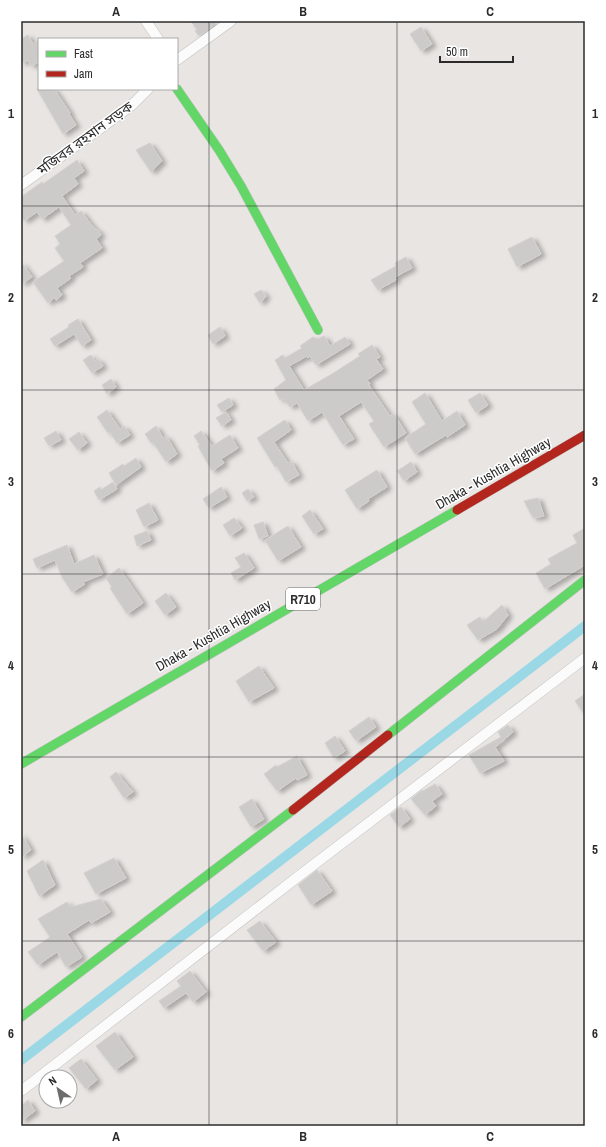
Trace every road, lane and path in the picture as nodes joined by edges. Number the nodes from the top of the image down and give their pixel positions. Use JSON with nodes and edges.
{"nodes":[{"id":1,"x":146,"y":21,"type":"edge"},
{"id":2,"x":231,"y":21,"type":"edge"},
{"id":3,"x":157,"y":38,"type":"edge"},
{"id":4,"x":178,"y":59,"type":"edge"},
{"id":5,"x":147,"y":90,"type":"edge"},
{"id":6,"x":178,"y":90,"type":"edge"},
{"id":7,"x":21,"y":184,"type":"edge"},
{"id":8,"x":318,"y":330,"type":"dead end"},
{"id":9,"x":585,"y":435,"type":"edge"},
{"id":10,"x":585,"y":580,"type":"edge"},
{"id":11,"x":585,"y":658,"type":"edge"},
{"id":12,"x":21,"y":764,"type":"edge"},
{"id":13,"x":21,"y":1017,"type":"edge"},
{"id":14,"x":21,"y":1091,"type":"edge"}],
"edges":[{"from":1,"to":3,"type":"street"},
{"from":2,"to":4,"type":"street"},
{"from":5,"to":7,"type":"street","name":"মজিবর রহমান সড়ক"},
{"from":6,"to":8,"type":"street"},
{"from":9,"to":12,"type":"street","name":"Dhaka - Kushtia Highway","number":"R710"},
{"from":10,"to":13,"type":"street"},
{"from":11,"to":14,"type":"street"}]}
